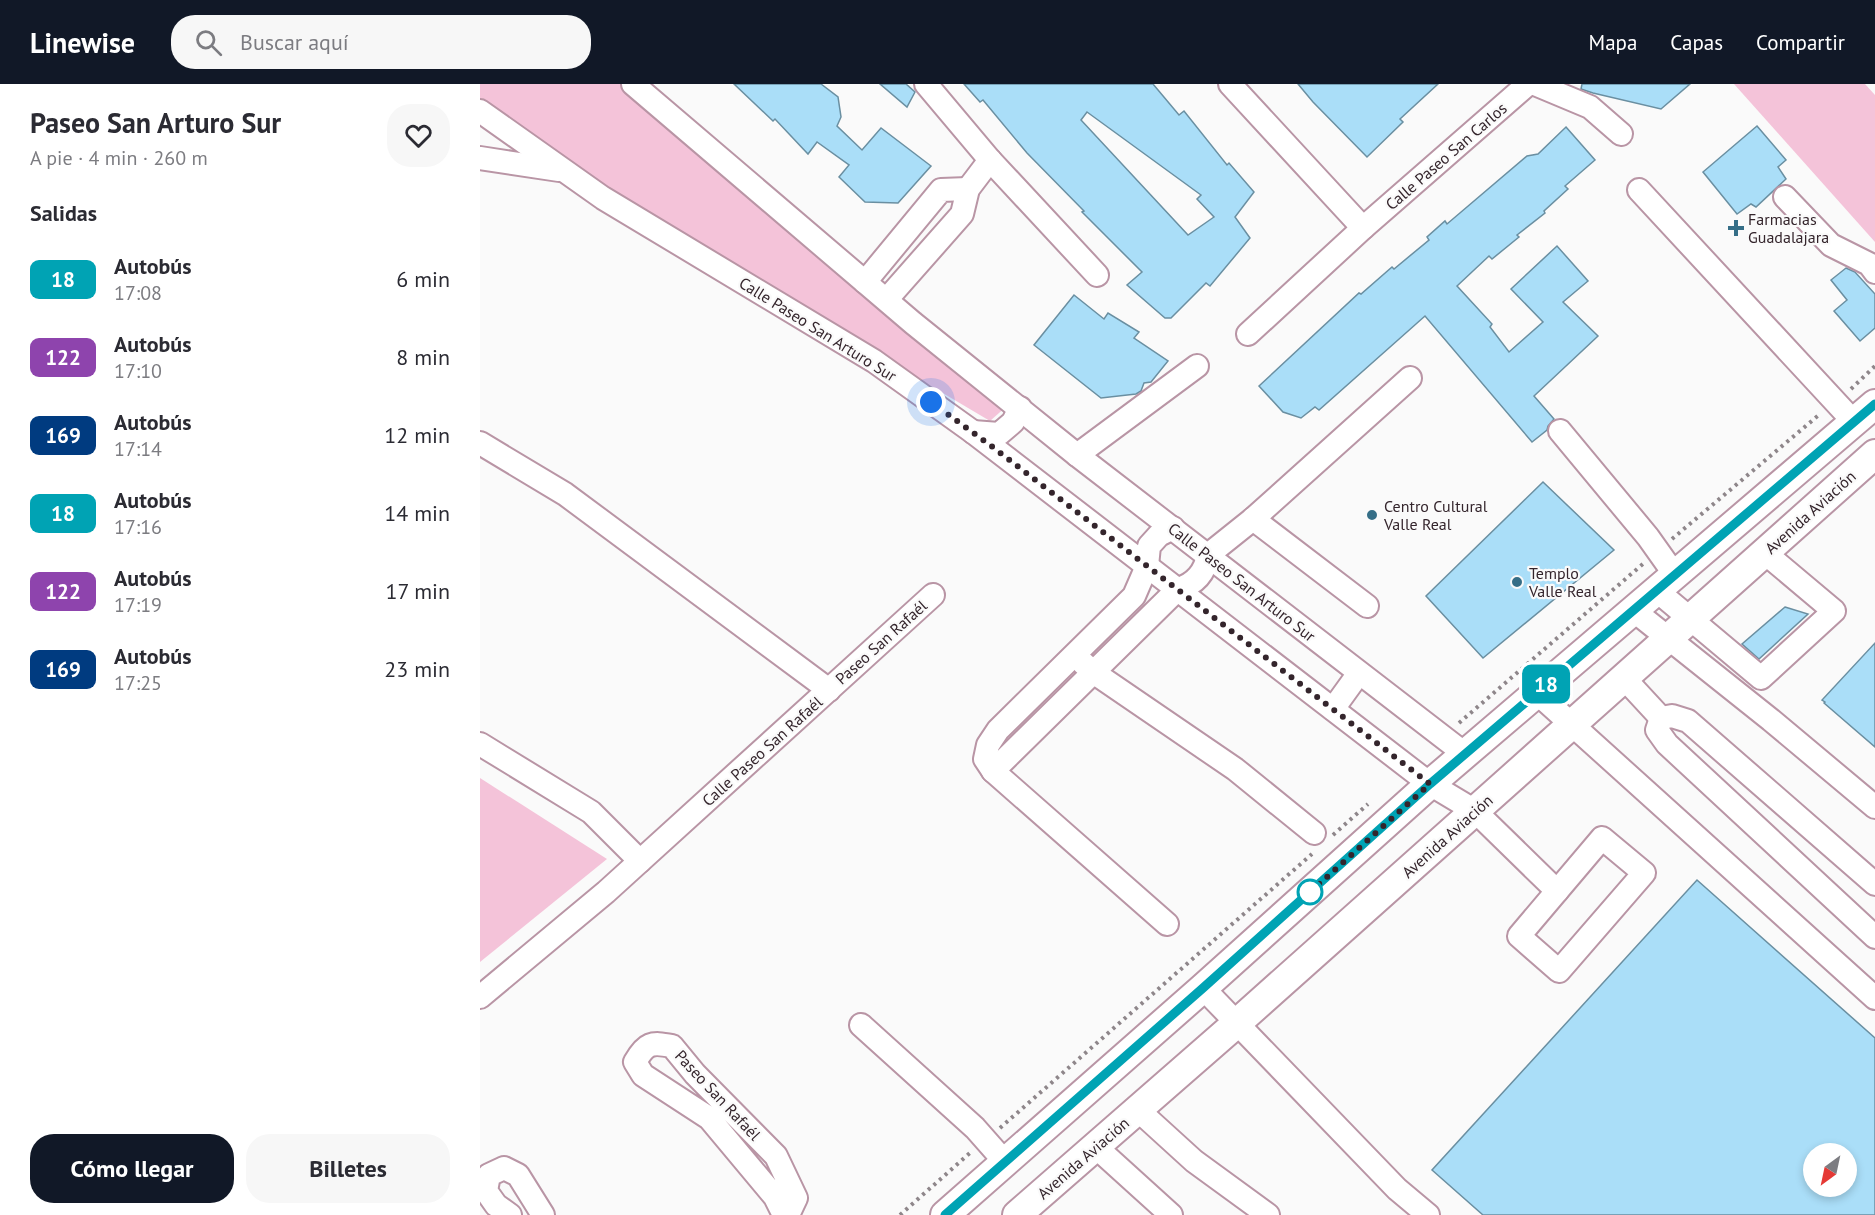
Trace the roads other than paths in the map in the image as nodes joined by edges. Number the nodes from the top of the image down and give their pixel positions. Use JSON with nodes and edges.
{"nodes":[{"id":1,"x":634,"y":84,"type":"edge"},
{"id":2,"x":926,"y":84,"type":"edge"},
{"id":3,"x":1230,"y":84,"type":"edge"},
{"id":4,"x":1528,"y":84,"type":"edge"},
{"id":5,"x":1535,"y":84,"type":"edge"},
{"id":6,"x":480,"y":111,"type":"edge"},
{"id":7,"x":1621,"y":134,"type":"dead end"},
{"id":8,"x":480,"y":158,"type":"edge"},
{"id":9,"x":990,"y":160,"type":"junction"},
{"id":10,"x":565,"y":171,"type":"junction"},
{"id":11,"x":968,"y":189,"type":"junction"},
{"id":12,"x":1639,"y":190,"type":"dead end"},
{"id":13,"x":1785,"y":197,"type":"dead end"},
{"id":14,"x":1364,"y":228,"type":"junction"},
{"id":15,"x":1875,"y":272,"type":"edge"},
{"id":16,"x":1097,"y":275,"type":"dead end"},
{"id":17,"x":865,"y":282,"type":"junction"},
{"id":18,"x":887,"y":299,"type":"junction"},
{"id":19,"x":1248,"y":334,"type":"dead end"},
{"id":20,"x":1197,"y":366,"type":"dead end"},
{"id":21,"x":1410,"y":378,"type":"dead end"},
{"id":22,"x":1020,"y":408,"type":"junction"},
{"id":23,"x":1864,"y":413,"type":"edge"},
{"id":24,"x":1560,"y":431,"type":"dead end"},
{"id":25,"x":973,"y":432,"type":"junction"},
{"id":26,"x":480,"y":443,"type":"edge"},
{"id":27,"x":1875,"y":454,"type":"edge"},
{"id":28,"x":1077,"y":455,"type":"junction"},
{"id":29,"x":1253,"y":519,"type":"junction"},
{"id":30,"x":1173,"y":528,"type":"junction"},
{"id":31,"x":1765,"y":552,"type":"junction"},
{"id":32,"x":1208,"y":555,"type":"junction"},
{"id":33,"x":1147,"y":566,"type":"junction"},
{"id":34,"x":1665,"y":583,"type":"junction"},
{"id":35,"x":1178,"y":589,"type":"junction"},
{"id":36,"x":933,"y":595,"type":"dead end"},
{"id":37,"x":1366,"y":606,"type":"dead end"},
{"id":38,"x":1633,"y":610,"type":"junction"},
{"id":39,"x":1691,"y":618,"type":"junction"},
{"id":40,"x":1669,"y":638,"type":"junction"},
{"id":41,"x":1075,"y":655,"type":"junction"},
{"id":42,"x":1093,"y":672,"type":"junction"},
{"id":43,"x":1359,"y":673,"type":"junction"},
{"id":44,"x":1624,"y":678,"type":"junction"},
{"id":45,"x":829,"y":690,"type":"junction"},
{"id":46,"x":1537,"y":693,"type":"junction"},
{"id":47,"x":1333,"y":709,"type":"junction"},
{"id":48,"x":1661,"y":718,"type":"junction"},
{"id":49,"x":1572,"y":724,"type":"junction"},
{"id":50,"x":480,"y":744,"type":"edge"},
{"id":51,"x":1465,"y":754,"type":"junction"},
{"id":52,"x":993,"y":771,"type":"junction"},
{"id":53,"x":1430,"y":784,"type":"junction"},
{"id":54,"x":1875,"y":807,"type":"edge"},
{"id":55,"x":1475,"y":811,"type":"junction"},
{"id":56,"x":1314,"y":833,"type":"dead end"},
{"id":57,"x":640,"y":861,"type":"junction"},
{"id":58,"x":1875,"y":884,"type":"edge"},
{"id":59,"x":1557,"y":891,"type":"junction"},
{"id":60,"x":1167,"y":924,"type":"dead end"},
{"id":61,"x":1875,"y":937,"type":"edge"},
{"id":62,"x":1203,"y":988,"type":"junction"},
{"id":63,"x":480,"y":997,"type":"edge"},
{"id":64,"x":1875,"y":998,"type":"edge"},
{"id":65,"x":1237,"y":1023,"type":"junction"},
{"id":66,"x":861,"y":1025,"type":"dead end"},
{"id":67,"x":1138,"y":1110,"type":"junction"},
{"id":68,"x":1096,"y":1146,"type":"junction"},
{"id":69,"x":1005,"y":1162,"type":"junction"},
{"id":70,"x":510,"y":1215,"type":"edge"},
{"id":71,"x":543,"y":1215,"type":"edge"},
{"id":72,"x":786,"y":1215,"type":"edge"},
{"id":73,"x":945,"y":1215,"type":"edge"},
{"id":74,"x":1017,"y":1215,"type":"edge"},
{"id":75,"x":1171,"y":1215,"type":"edge"},
{"id":76,"x":1268,"y":1215,"type":"edge"},
{"id":77,"x":1428,"y":1215,"type":"edge"}],
"edges":[{"from":1,"to":17,"type":"street","name":"Calle Paseo San Arturo Sur"},
{"from":2,"to":9,"type":"street"},
{"from":3,"to":14,"type":"street"},
{"from":4,"to":14,"type":"street","name":"Calle Paseo San Carlos"},
{"from":5,"to":7,"type":"street"},
{"from":6,"to":10,"type":"street","name":"Calle Paseo San Arturo Sur"},
{"from":8,"to":10,"type":"street"},
{"from":9,"to":11,"type":"street"},
{"from":9,"to":16,"type":"street"},
{"from":10,"to":25,"type":"street","name":"Calle Paseo San Arturo Sur"},
{"from":11,"to":17,"type":"street"},
{"from":11,"to":18,"type":"street"},
{"from":12,"to":23,"type":"street"},
{"from":13,"to":15,"type":"street"},
{"from":14,"to":19,"type":"street","name":"Calle Paseo San Carlos"},
{"from":17,"to":18,"type":"street","name":"Calle Paseo San Arturo Sur"},
{"from":18,"to":22,"type":"street","name":"Calle Paseo San Arturo Sur"},
{"from":20,"to":28,"type":"street"},
{"from":21,"to":29,"type":"street"},
{"from":22,"to":25,"type":"street"},
{"from":22,"to":28,"type":"street","name":"Calle Paseo San Arturo Sur"},
{"from":23,"to":34,"type":"main road"},
{"from":24,"to":34,"type":"street"},
{"from":25,"to":33,"type":"street","name":"Calle Paseo San Arturo Sur"},
{"from":26,"to":45,"type":"street","name":"Calle Paseo San Rafaél"},
{"from":27,"to":31,"type":"main road","name":"Avenida Aviación"},
{"from":28,"to":30,"type":"street","name":"Calle Paseo San Arturo Sur"},
{"from":29,"to":32,"type":"street"},
{"from":29,"to":37,"type":"street"},
{"from":30,"to":32,"type":"street","name":"Calle Paseo San Arturo Sur"},
{"from":30,"to":33,"type":"street"},
{"from":31,"to":39,"type":"main road","name":"Avenida Aviación"},
{"from":31,"to":39,"type":"street"},
{"from":32,"to":35,"type":"street"},
{"from":32,"to":43,"type":"street","name":"Calle Paseo San Arturo Sur"},
{"from":33,"to":35,"type":"street","name":"Calle Paseo San Arturo Sur"},
{"from":33,"to":41,"type":"street"},
{"from":34,"to":38,"type":"main road"},
{"from":34,"to":39,"type":"street"},
{"from":35,"to":42,"type":"street"},
{"from":35,"to":47,"type":"street","name":"Calle Paseo San Arturo Sur"},
{"from":36,"to":45,"type":"street","name":"Paseo San Rafaél"},
{"from":38,"to":40,"type":"street"},
{"from":38,"to":46,"type":"main road"},
{"from":39,"to":40,"type":"main road","name":"Avenida Aviación"},
{"from":40,"to":44,"type":"main road","name":"Avenida Aviación"},
{"from":40,"to":54,"type":"street"},
{"from":41,"to":42,"type":"street"},
{"from":41,"to":52,"type":"street"},
{"from":42,"to":52,"type":"street"},
{"from":42,"to":56,"type":"street"},
{"from":43,"to":47,"type":"street"},
{"from":43,"to":51,"type":"street","name":"Calle Paseo San Arturo Sur"},
{"from":44,"to":48,"type":"street"},
{"from":44,"to":49,"type":"main road","name":"Avenida Aviación"},
{"from":45,"to":57,"type":"street","name":"Calle Paseo San Rafaél"},
{"from":46,"to":49,"type":"street"},
{"from":46,"to":51,"type":"main road"},
{"from":47,"to":53,"type":"street","name":"Calle Paseo San Arturo Sur"},
{"from":48,"to":58,"type":"street"},
{"from":48,"to":61,"type":"street"},
{"from":49,"to":55,"type":"main road","name":"Avenida Aviación"},
{"from":49,"to":64,"type":"street"},
{"from":50,"to":57,"type":"street"},
{"from":51,"to":53,"type":"main road"},
{"from":52,"to":60,"type":"street"},
{"from":53,"to":55,"type":"street","name":"Calle Paseo San Arturo Sur"},
{"from":53,"to":62,"type":"main road"},
{"from":55,"to":59,"type":"street","name":"Calle Paseo San Arturo Sur"},
{"from":55,"to":65,"type":"main road","name":"Avenida Aviación"},
{"from":57,"to":63,"type":"street","name":"Calle Paseo San Rafaél"},
{"from":59,"to":59,"type":"street"},
{"from":62,"to":65,"type":"street"},
{"from":62,"to":69,"type":"main road"},
{"from":65,"to":67,"type":"main road","name":"Avenida Aviación"},
{"from":65,"to":77,"type":"street"},
{"from":66,"to":69,"type":"street"},
{"from":67,"to":68,"type":"main road","name":"Avenida Aviación"},
{"from":67,"to":76,"type":"street"},
{"from":68,"to":74,"type":"main road","name":"Avenida Aviación"},
{"from":68,"to":75,"type":"street"},
{"from":69,"to":73,"type":"main road"},
{"from":70,"to":71,"type":"street"},
{"from":72,"to":72,"type":"street","name":"Paseo San Rafaél"}]}
